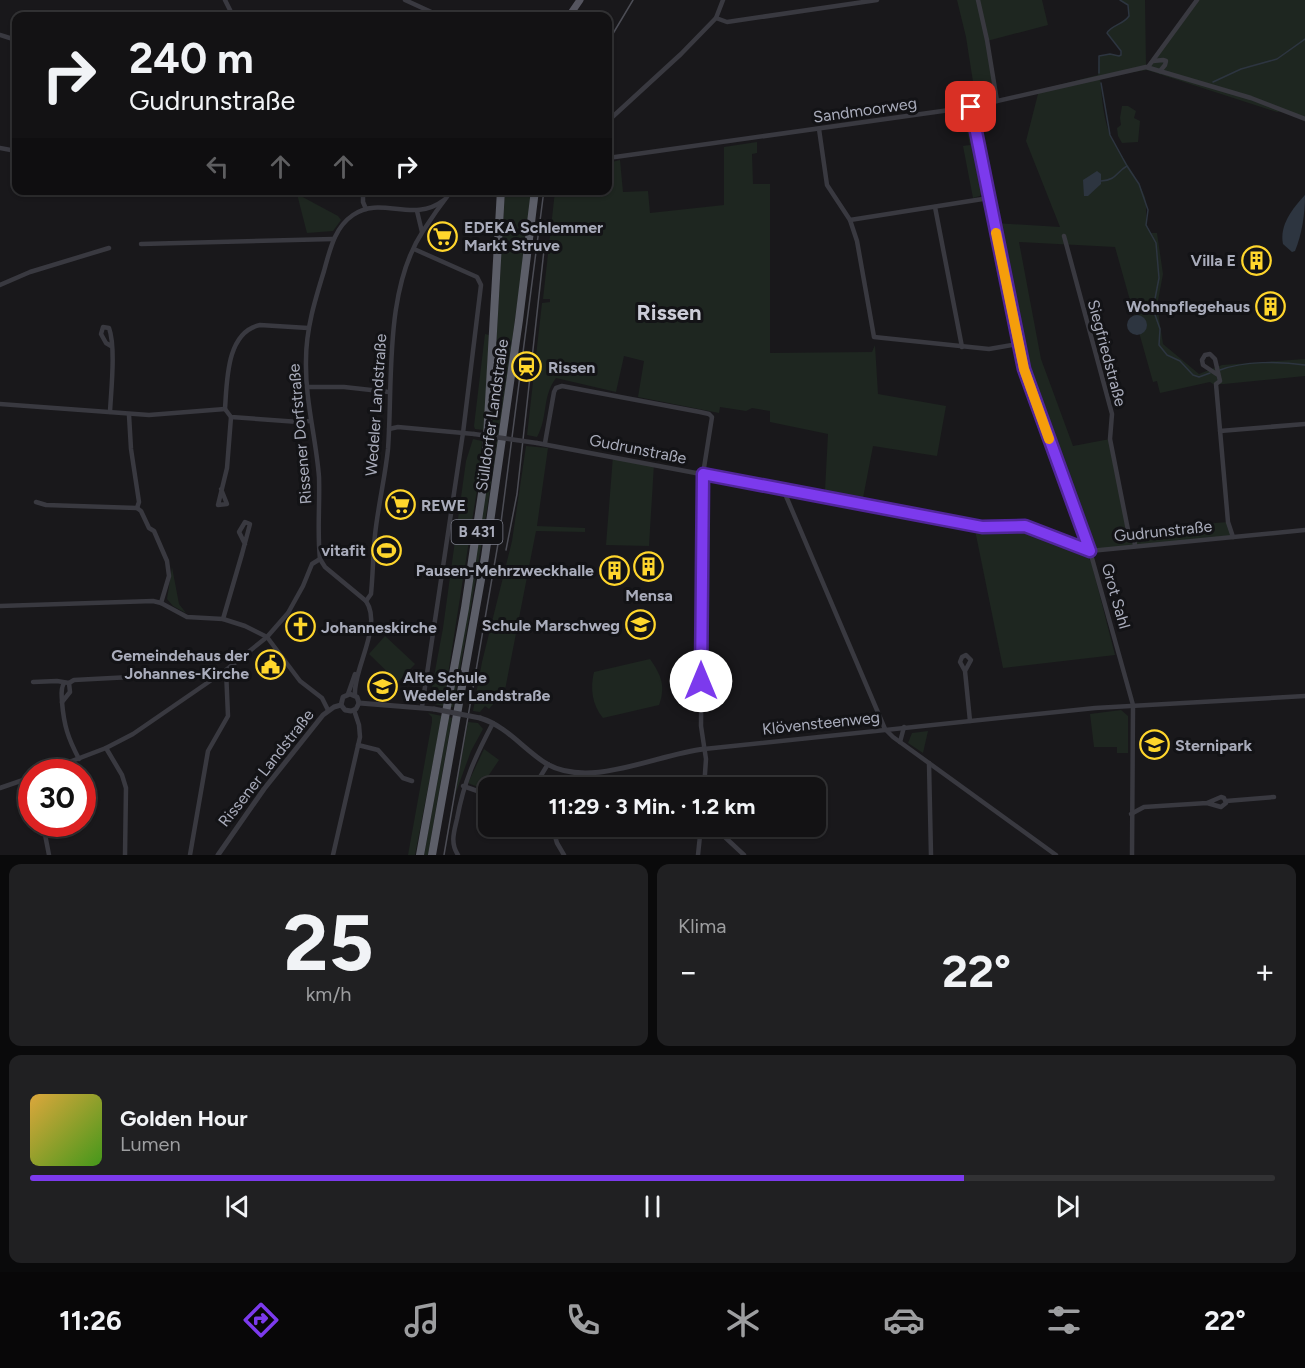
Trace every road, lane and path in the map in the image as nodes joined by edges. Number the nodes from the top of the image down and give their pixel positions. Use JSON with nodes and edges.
{"nodes":[{"id":1,"x":405,"y":0,"type":"edge"},
{"id":2,"x":723,"y":0,"type":"edge"},
{"id":3,"x":877,"y":0,"type":"edge"},
{"id":4,"x":978,"y":0,"type":"edge"},
{"id":5,"x":1197,"y":0,"type":"edge"},
{"id":6,"x":416,"y":2,"type":"edge"},
{"id":7,"x":433,"y":12,"type":"edge"},
{"id":8,"x":716,"y":18,"type":"junction"},
{"id":9,"x":1153,"y":61,"type":"junction"},
{"id":10,"x":1148,"y":67,"type":"junction"},
{"id":11,"x":1160,"y":71,"type":"junction"},
{"id":12,"x":997,"y":101,"type":"junction"},
{"id":13,"x":971,"y":107,"type":"junction"},
{"id":14,"x":612,"y":117,"type":"edge"},
{"id":15,"x":1305,"y":118,"type":"edge"},
{"id":16,"x":819,"y":129,"type":"junction"},
{"id":17,"x":612,"y":157,"type":"edge"},
{"id":18,"x":363,"y":195,"type":"edge"},
{"id":19,"x":448,"y":195,"type":"edge"},
{"id":20,"x":501,"y":195,"type":"edge"},
{"id":21,"x":534,"y":195,"type":"edge"},
{"id":22,"x":989,"y":198,"type":"junction"},
{"id":23,"x":444,"y":200,"type":"junction"},
{"id":24,"x":935,"y":207,"type":"junction"},
{"id":25,"x":366,"y":209,"type":"junction"},
{"id":26,"x":417,"y":211,"type":"junction"},
{"id":27,"x":850,"y":220,"type":"junction"},
{"id":28,"x":422,"y":232,"type":"junction"},
{"id":29,"x":1064,"y":236,"type":"dead end"},
{"id":30,"x":333,"y":239,"type":"junction"},
{"id":31,"x":141,"y":244,"type":"dead end"},
{"id":32,"x":109,"y":248,"type":"dead end"},
{"id":33,"x":414,"y":249,"type":"junction"},
{"id":34,"x":0,"y":285,"type":"edge"},
{"id":35,"x":308,"y":328,"type":"junction"},
{"id":36,"x":1018,"y":344,"type":"junction"},
{"id":37,"x":111,"y":346,"type":"dead end"},
{"id":38,"x":962,"y":347,"type":"junction"},
{"id":39,"x":1218,"y":375,"type":"junction"},
{"id":40,"x":307,"y":387,"type":"junction"},
{"id":41,"x":389,"y":392,"type":"junction"},
{"id":42,"x":0,"y":404,"type":"edge"},
{"id":43,"x":225,"y":409,"type":"junction"},
{"id":44,"x":110,"y":412,"type":"junction"},
{"id":45,"x":129,"y":415,"type":"junction"},
{"id":46,"x":231,"y":417,"type":"junction"},
{"id":47,"x":310,"y":421,"type":"junction"},
{"id":48,"x":1305,"y":424,"type":"edge"},
{"id":49,"x":389,"y":429,"type":"junction"},
{"id":50,"x":1220,"y":432,"type":"junction"},
{"id":51,"x":463,"y":433,"type":"junction"},
{"id":52,"x":545,"y":443,"type":"junction"},
{"id":53,"x":703,"y":474,"type":"junction"},
{"id":54,"x":221,"y":489,"type":"dead end"},
{"id":55,"x":783,"y":489,"type":"junction"},
{"id":56,"x":36,"y":502,"type":"dead end"},
{"id":57,"x":137,"y":508,"type":"junction"},
{"id":58,"x":1305,"y":530,"type":"edge"},
{"id":59,"x":1233,"y":537,"type":"junction"},
{"id":60,"x":245,"y":544,"type":"dead end"},
{"id":61,"x":1136,"y":546,"type":"junction"},
{"id":62,"x":1090,"y":551,"type":"junction"},
{"id":63,"x":320,"y":559,"type":"junction"},
{"id":64,"x":366,"y":602,"type":"junction"},
{"id":65,"x":161,"y":603,"type":"junction"},
{"id":66,"x":0,"y":606,"type":"edge"},
{"id":67,"x":223,"y":619,"type":"junction"},
{"id":68,"x":267,"y":637,"type":"junction"},
{"id":69,"x":226,"y":670,"type":"junction"},
{"id":70,"x":965,"y":671,"type":"dead end"},
{"id":71,"x":131,"y":677,"type":"dead end"},
{"id":72,"x":33,"y":682,"type":"dead end"},
{"id":73,"x":66,"y":683,"type":"junction"},
{"id":74,"x":351,"y":695,"type":"junction"},
{"id":75,"x":1305,"y":696,"type":"edge"},
{"id":76,"x":62,"y":702,"type":"junction"},
{"id":77,"x":359,"y":703,"type":"junction"},
{"id":78,"x":341,"y":705,"type":"junction"},
{"id":79,"x":1133,"y":705,"type":"junction"},
{"id":80,"x":422,"y":707,"type":"junction"},
{"id":81,"x":328,"y":710,"type":"junction"},
{"id":82,"x":354,"y":710,"type":"junction"},
{"id":83,"x":970,"y":721,"type":"junction"},
{"id":84,"x":493,"y":723,"type":"junction"},
{"id":85,"x":904,"y":727,"type":"junction"},
{"id":86,"x":885,"y":729,"type":"junction"},
{"id":87,"x":900,"y":742,"type":"junction"},
{"id":88,"x":358,"y":745,"type":"junction"},
{"id":89,"x":106,"y":748,"type":"junction"},
{"id":90,"x":704,"y":749,"type":"junction"},
{"id":91,"x":80,"y":759,"type":"joint"},
{"id":92,"x":929,"y":763,"type":"junction"},
{"id":93,"x":548,"y":764,"type":"junction"},
{"id":94,"x":542,"y":777,"type":"edge"},
{"id":95,"x":704,"y":777,"type":"edge"},
{"id":96,"x":412,"y":781,"type":"dead end"},
{"id":97,"x":18,"y":782,"type":"edge"},
{"id":98,"x":463,"y":786,"type":"junction"},
{"id":99,"x":0,"y":788,"type":"edge"},
{"id":100,"x":478,"y":791,"type":"edge"},
{"id":101,"x":1274,"y":797,"type":"dead end"},
{"id":102,"x":1132,"y":800,"type":"junction"},
{"id":103,"x":1226,"y":801,"type":"junction"},
{"id":104,"x":1207,"y":803,"type":"junction"},
{"id":105,"x":1144,"y":807,"type":"junction"},
{"id":106,"x":1131,"y":814,"type":"junction"},
{"id":107,"x":46,"y":837,"type":"edge"},
{"id":108,"x":555,"y":837,"type":"edge"},
{"id":109,"x":700,"y":837,"type":"edge"},
{"id":110,"x":725,"y":837,"type":"edge"},
{"id":111,"x":49,"y":855,"type":"edge"},
{"id":112,"x":125,"y":855,"type":"edge"},
{"id":113,"x":190,"y":855,"type":"edge"},
{"id":114,"x":218,"y":855,"type":"edge"},
{"id":115,"x":333,"y":855,"type":"edge"},
{"id":116,"x":420,"y":855,"type":"edge"},
{"id":117,"x":432,"y":855,"type":"edge"},
{"id":118,"x":458,"y":855,"type":"edge"},
{"id":119,"x":564,"y":855,"type":"edge"},
{"id":120,"x":698,"y":855,"type":"edge"},
{"id":121,"x":744,"y":855,"type":"edge"},
{"id":122,"x":931,"y":855,"type":"edge"},
{"id":123,"x":1056,"y":855,"type":"edge"},
{"id":124,"x":1132,"y":855,"type":"edge"}],
"edges":[{"from":1,"to":6,"type":"street"},
{"from":2,"to":8,"type":"street"},
{"from":3,"to":8,"type":"street"},
{"from":4,"to":12,"type":"street"},
{"from":5,"to":9,"type":"street"},
{"from":6,"to":7,"type":"street"},
{"from":8,"to":14,"type":"street"},
{"from":9,"to":10,"type":"street"},
{"from":9,"to":11,"type":"street"},
{"from":10,"to":11,"type":"street"},
{"from":10,"to":12,"type":"street","name":"Sandmoorweg"},
{"from":11,"to":15,"type":"street"},
{"from":12,"to":13,"type":"street","name":"Sandmoorweg"},
{"from":13,"to":16,"type":"street","name":"Sandmoorweg"},
{"from":13,"to":22,"type":"street","name":"Grot Sahl"},
{"from":16,"to":17,"type":"street","name":"Sandmoorweg"},
{"from":16,"to":27,"type":"street"},
{"from":18,"to":25,"type":"street"},
{"from":19,"to":23,"type":"street","name":"Wedeler Landstraße"},
{"from":20,"to":116,"type":"highway","name":"Sülldorfer Landstraße","number":"B 431"},
{"from":21,"to":117,"type":"highway","name":"Sülldorfer Landstraße","number":"B 431"},
{"from":22,"to":24,"type":"street"},
{"from":22,"to":36,"type":"street","name":"Grot Sahl"},
{"from":23,"to":26,"type":"street"},
{"from":23,"to":28,"type":"street","name":"Wedeler Landstraße"},
{"from":24,"to":27,"type":"street"},
{"from":24,"to":38,"type":"street"},
{"from":25,"to":26,"type":"street"},
{"from":25,"to":30,"type":"street","name":"Rissener Dorfstraße"},
{"from":26,"to":28,"type":"street"},
{"from":27,"to":38,"type":"street"},
{"from":28,"to":33,"type":"street","name":"Wedeler Landstraße"},
{"from":29,"to":61,"type":"street","name":"Siegfriedstraße"},
{"from":30,"to":31,"type":"street"},
{"from":30,"to":35,"type":"street","name":"Rissener Dorfstraße"},
{"from":32,"to":34,"type":"street"},
{"from":33,"to":41,"type":"street","name":"Wedeler Landstraße"},
{"from":33,"to":51,"type":"street"},
{"from":35,"to":40,"type":"street","name":"Rissener Dorfstraße"},
{"from":35,"to":43,"type":"street"},
{"from":36,"to":38,"type":"street"},
{"from":36,"to":62,"type":"street","name":"Grot Sahl"},
{"from":37,"to":44,"type":"street"},
{"from":39,"to":39,"type":"street"},
{"from":39,"to":50,"type":"street"},
{"from":40,"to":41,"type":"street"},
{"from":40,"to":47,"type":"street","name":"Rissener Dorfstraße"},
{"from":41,"to":49,"type":"street","name":"Wedeler Landstraße"},
{"from":42,"to":44,"type":"street"},
{"from":43,"to":45,"type":"street"},
{"from":43,"to":46,"type":"street"},
{"from":44,"to":45,"type":"street"},
{"from":45,"to":57,"type":"street"},
{"from":46,"to":47,"type":"street"},
{"from":46,"to":54,"type":"street"},
{"from":47,"to":63,"type":"street","name":"Rissener Dorfstraße"},
{"from":48,"to":50,"type":"street"},
{"from":49,"to":51,"type":"street","name":"Gudrunstraße"},
{"from":49,"to":64,"type":"street","name":"Wedeler Landstraße"},
{"from":50,"to":59,"type":"street"},
{"from":51,"to":52,"type":"street","name":"Gudrunstraße","bridge":true},
{"from":51,"to":80,"type":"street"},
{"from":52,"to":53,"type":"street","name":"Gudrunstraße"},
{"from":52,"to":53,"type":"street"},
{"from":53,"to":55,"type":"street","name":"Gudrunstraße"},
{"from":53,"to":90,"type":"street"},
{"from":55,"to":62,"type":"street","name":"Gudrunstraße"},
{"from":55,"to":86,"type":"street"},
{"from":56,"to":57,"type":"street"},
{"from":57,"to":65,"type":"street"},
{"from":58,"to":59,"type":"street","name":"Gudrunstraße"},
{"from":59,"to":61,"type":"street","name":"Gudrunstraße"},
{"from":60,"to":67,"type":"street"},
{"from":61,"to":62,"type":"street","name":"Gudrunstraße"},
{"from":62,"to":79,"type":"street","name":"Grot Sahl"},
{"from":63,"to":64,"type":"street"},
{"from":63,"to":68,"type":"street"},
{"from":64,"to":74,"type":"street","name":"Wedeler Landstraße"},
{"from":65,"to":66,"type":"street"},
{"from":65,"to":67,"type":"street"},
{"from":67,"to":68,"type":"street"},
{"from":68,"to":69,"type":"street"},
{"from":68,"to":81,"type":"street"},
{"from":69,"to":89,"type":"street"},
{"from":69,"to":113,"type":"street"},
{"from":70,"to":83,"type":"street"},
{"from":71,"to":73,"type":"street"},
{"from":72,"to":73,"type":"street"},
{"from":73,"to":76,"type":"street"},
{"from":73,"to":76,"type":"street"},
{"from":74,"to":77,"type":"street"},
{"from":74,"to":78,"type":"street"},
{"from":75,"to":79,"type":"street","name":"Klövensteenweg"},
{"from":76,"to":91,"type":"street"},
{"from":77,"to":80,"type":"street","name":"Klövensteenweg"},
{"from":77,"to":82,"type":"street"},
{"from":78,"to":81,"type":"street","name":"Rissener Landstraße"},
{"from":78,"to":82,"type":"street"},
{"from":79,"to":83,"type":"street","name":"Klövensteenweg"},
{"from":79,"to":102,"type":"street","name":"Grot Sahl"},
{"from":80,"to":84,"type":"street","name":"Klövensteenweg","bridge":true},
{"from":81,"to":114,"type":"street","name":"Rissener Landstraße"},
{"from":82,"to":88,"type":"street"},
{"from":83,"to":85,"type":"street","name":"Klövensteenweg"},
{"from":84,"to":93,"type":"street","name":"Klövensteenweg"},
{"from":84,"to":98,"type":"street"},
{"from":85,"to":86,"type":"street","name":"Klövensteenweg"},
{"from":85,"to":87,"type":"street"},
{"from":86,"to":87,"type":"street"},
{"from":86,"to":90,"type":"street","name":"Klövensteenweg"},
{"from":87,"to":92,"type":"street"},
{"from":88,"to":96,"type":"street"},
{"from":88,"to":115,"type":"street"},
{"from":89,"to":91,"type":"street"},
{"from":89,"to":112,"type":"street"},
{"from":90,"to":93,"type":"street","name":"Klövensteenweg"},
{"from":90,"to":95,"type":"street"},
{"from":92,"to":122,"type":"street"},
{"from":92,"to":123,"type":"street"},
{"from":93,"to":94,"type":"street"},
{"from":97,"to":99,"type":"street"},
{"from":98,"to":100,"type":"street"},
{"from":98,"to":118,"type":"street"},
{"from":101,"to":103,"type":"street"},
{"from":102,"to":105,"type":"street"},
{"from":102,"to":106,"type":"street","name":"Grot Sahl"},
{"from":103,"to":104,"type":"street"},
{"from":103,"to":104,"type":"street"},
{"from":104,"to":105,"type":"street"},
{"from":105,"to":106,"type":"street"},
{"from":106,"to":124,"type":"street","name":"Grot Sahl"},
{"from":107,"to":111,"type":"street"},
{"from":108,"to":119,"type":"street"},
{"from":109,"to":120,"type":"street"},
{"from":110,"to":121,"type":"street"}]}
